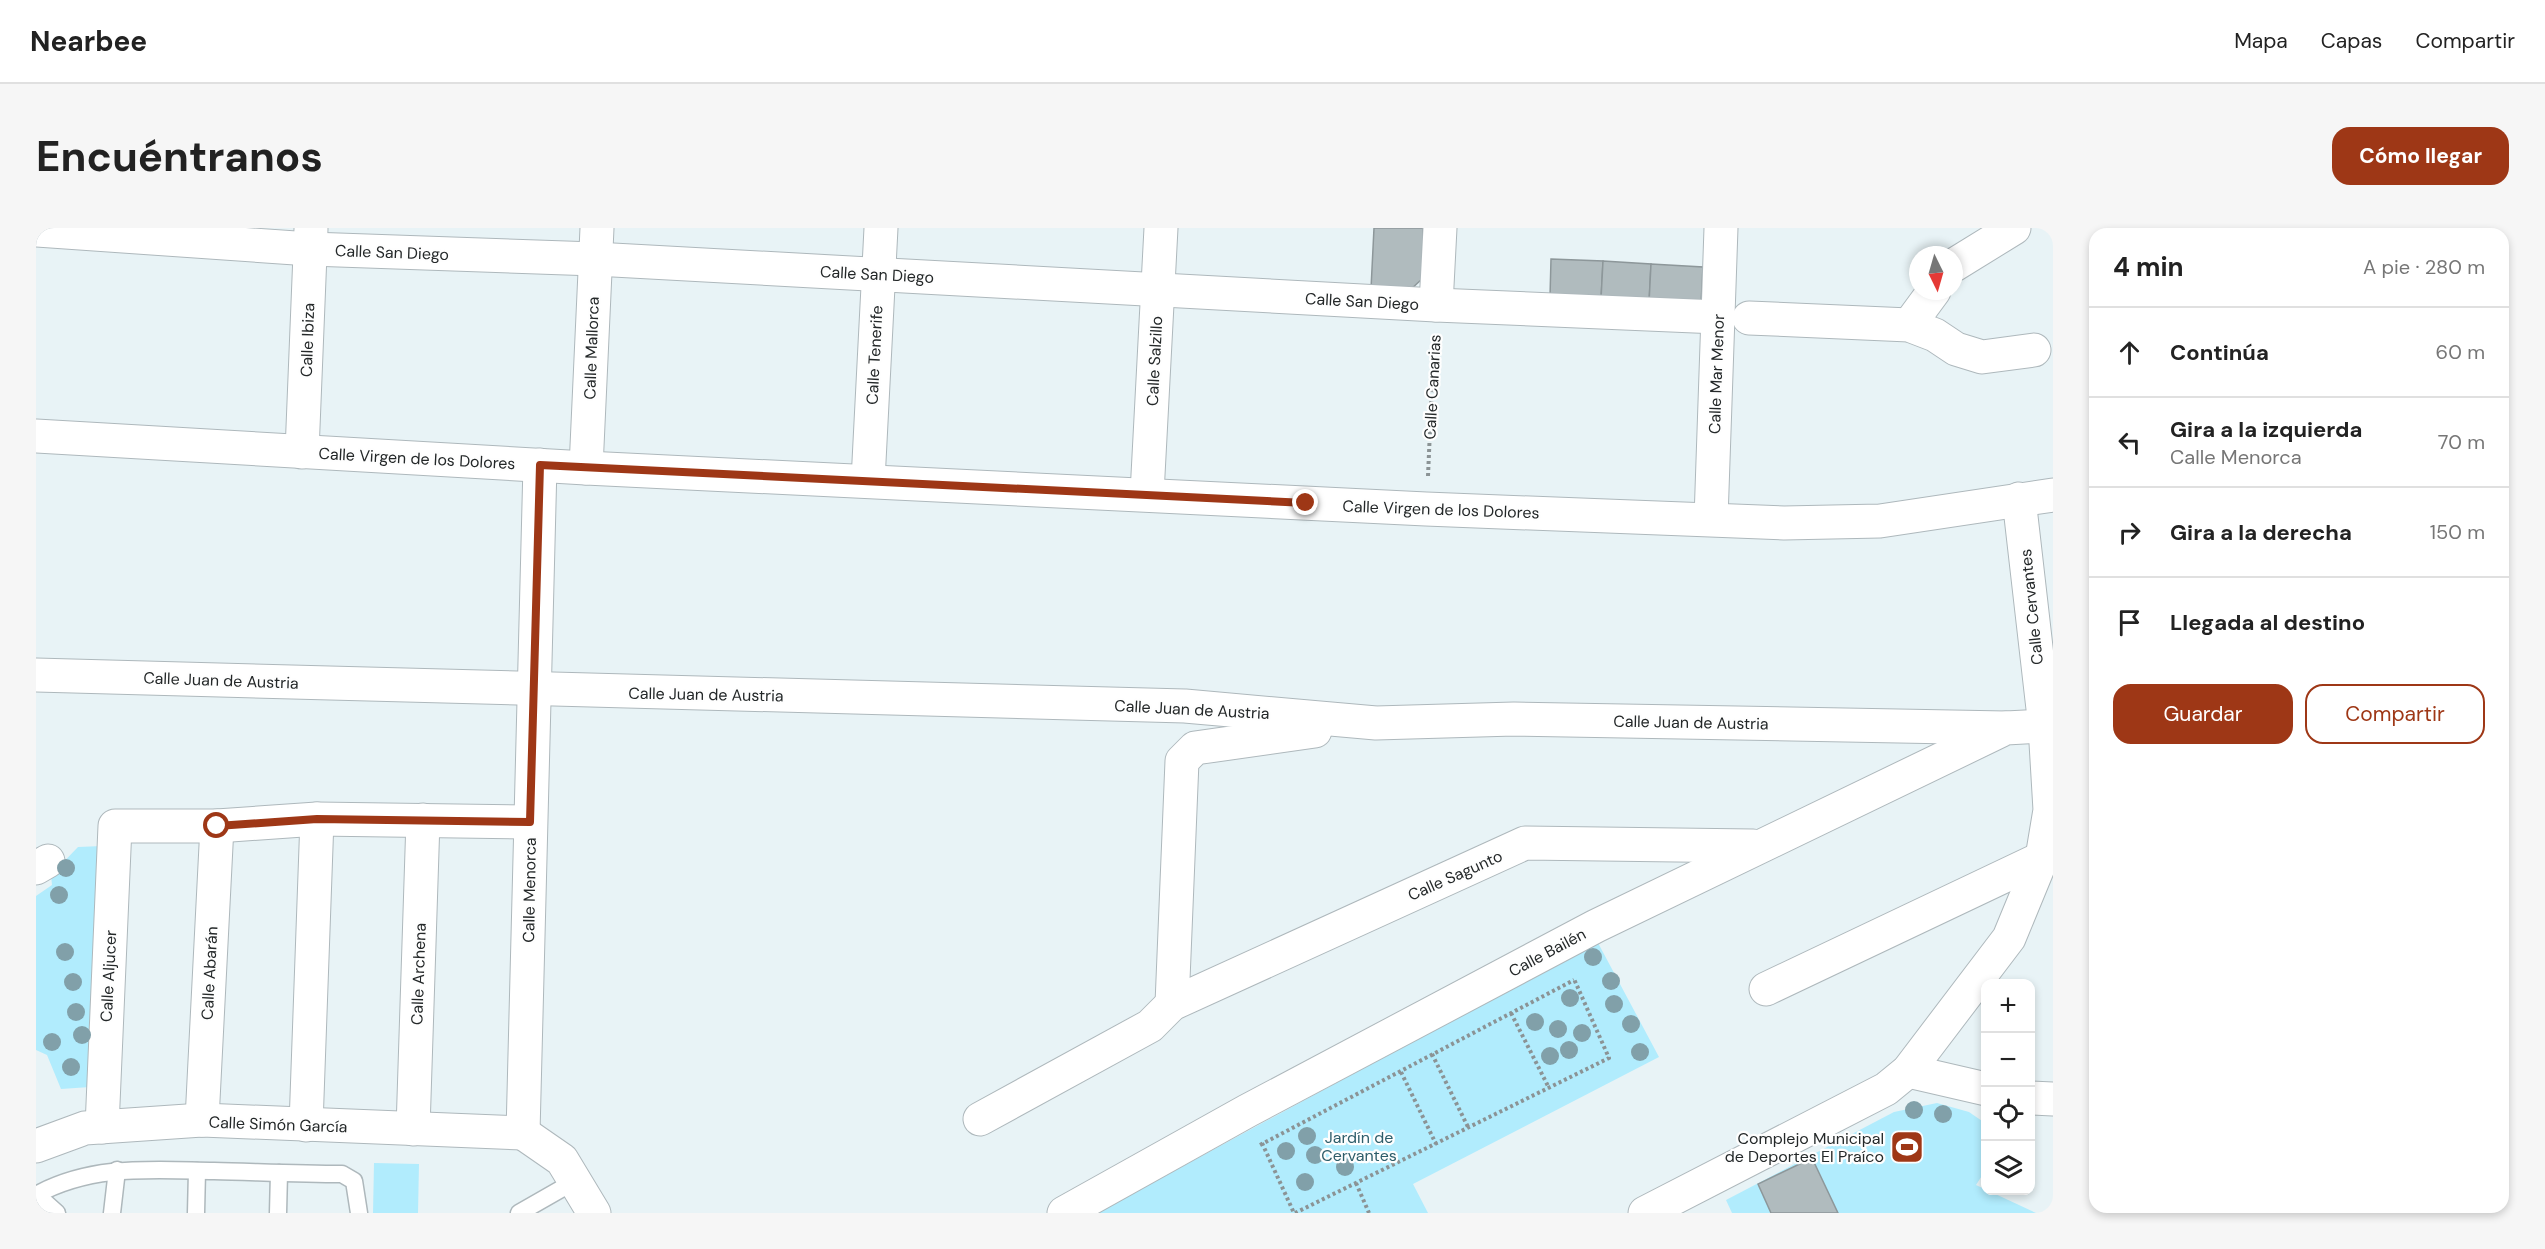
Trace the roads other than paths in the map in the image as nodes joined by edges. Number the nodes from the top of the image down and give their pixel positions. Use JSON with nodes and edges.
{"nodes":[{"id":1,"x":880,"y":228,"type":"edge"},
{"id":2,"x":1161,"y":228,"type":"edge"},
{"id":3,"x":1440,"y":228,"type":"edge"},
{"id":4,"x":1721,"y":228,"type":"edge"},
{"id":5,"x":2014,"y":228,"type":"edge"},
{"id":6,"x":36,"y":230,"type":"edge"},
{"id":7,"x":311,"y":238,"type":"edge"},
{"id":8,"x":596,"y":243,"type":"edge"},
{"id":9,"x":1963,"y":259,"type":"edge"},
{"id":10,"x":878,"y":274,"type":"junction"},
{"id":11,"x":1158,"y":289,"type":"junction"},
{"id":12,"x":1927,"y":300,"type":"edge"},
{"id":13,"x":1436,"y":305,"type":"junction"},
{"id":14,"x":1734,"y":318,"type":"junction"},
{"id":15,"x":1909,"y":325,"type":"junction"},
{"id":16,"x":2034,"y":350,"type":"dead end"},
{"id":17,"x":36,"y":436,"type":"edge"},
{"id":18,"x":303,"y":452,"type":"junction"},
{"id":19,"x":540,"y":465,"type":"junction"},
{"id":20,"x":586,"y":468,"type":"junction"},
{"id":21,"x":868,"y":481,"type":"junction"},
{"id":22,"x":1148,"y":494,"type":"junction"},
{"id":23,"x":2053,"y":495,"type":"edge"},
{"id":24,"x":2019,"y":499,"type":"junction"},
{"id":25,"x":1711,"y":519,"type":"junction"},
{"id":26,"x":36,"y":675,"type":"edge"},
{"id":27,"x":533,"y":690,"type":"junction"},
{"id":28,"x":1376,"y":723,"type":"junction"},
{"id":29,"x":2044,"y":726,"type":"junction"},
{"id":30,"x":2006,"y":728,"type":"junction"},
{"id":31,"x":317,"y":819,"type":"junction"},
{"id":32,"x":423,"y":820,"type":"junction"},
{"id":33,"x":530,"y":822,"type":"junction"},
{"id":34,"x":217,"y":826,"type":"junction"},
{"id":35,"x":1759,"y":846,"type":"junction"},
{"id":36,"x":2042,"y":858,"type":"junction"},
{"id":37,"x":1766,"y":989,"type":"dead end"},
{"id":38,"x":1172,"y":1004,"type":"junction"},
{"id":39,"x":1908,"y":1071,"type":"junction"},
{"id":40,"x":1981,"y":1088,"type":"edge"},
{"id":41,"x":2035,"y":1098,"type":"edge"},
{"id":42,"x":2053,"y":1099,"type":"edge"},
{"id":43,"x":980,"y":1119,"type":"dead end"},
{"id":44,"x":202,"y":1120,"type":"junction"},
{"id":45,"x":306,"y":1125,"type":"junction"},
{"id":46,"x":102,"y":1127,"type":"junction"},
{"id":47,"x":413,"y":1129,"type":"junction"},
{"id":48,"x":523,"y":1133,"type":"junction"},
{"id":49,"x":37,"y":1141,"type":"edge"},
{"id":50,"x":117,"y":1170,"type":"junction"},
{"id":51,"x":197,"y":1171,"type":"junction"},
{"id":52,"x":279,"y":1173,"type":"junction"},
{"id":53,"x":575,"y":1181,"type":"junction"},
{"id":54,"x":37,"y":1195,"type":"edge"},
{"id":55,"x":57,"y":1213,"type":"edge"},
{"id":56,"x":112,"y":1213,"type":"edge"},
{"id":57,"x":196,"y":1213,"type":"edge"},
{"id":58,"x":278,"y":1213,"type":"edge"},
{"id":59,"x":359,"y":1213,"type":"edge"},
{"id":60,"x":519,"y":1213,"type":"edge"},
{"id":61,"x":594,"y":1213,"type":"edge"},
{"id":62,"x":1064,"y":1213,"type":"edge"},
{"id":63,"x":1645,"y":1213,"type":"edge"}],
"edges":[{"from":1,"to":10,"type":"street","name":"Calle Tenerife"},
{"from":2,"to":11,"type":"street","name":"Calle Salzillo"},
{"from":3,"to":13,"type":"street"},
{"from":4,"to":14,"type":"street","name":"Calle Mar Menor"},
{"from":5,"to":9,"type":"street"},
{"from":6,"to":7,"type":"street","name":"Calle San Diego"},
{"from":7,"to":8,"type":"street","name":"Calle San Diego"},
{"from":7,"to":18,"type":"street","name":"Calle Ibiza"},
{"from":8,"to":10,"type":"street","name":"Calle San Diego"},
{"from":8,"to":20,"type":"street","name":"Calle Mallorca"},
{"from":10,"to":11,"type":"street","name":"Calle San Diego"},
{"from":10,"to":21,"type":"street","name":"Calle Tenerife"},
{"from":11,"to":13,"type":"street","name":"Calle San Diego"},
{"from":11,"to":22,"type":"street","name":"Calle Salzillo"},
{"from":12,"to":15,"type":"street"},
{"from":13,"to":14,"type":"street","name":"Calle San Diego"},
{"from":14,"to":15,"type":"street","name":"Calle San Diego"},
{"from":14,"to":25,"type":"street","name":"Calle Mar Menor"},
{"from":15,"to":16,"type":"street","name":"Calle San Diego"},
{"from":17,"to":18,"type":"street","name":"Calle Virgen de los Dolores"},
{"from":18,"to":19,"type":"street","name":"Calle Virgen de los Dolores"},
{"from":19,"to":20,"type":"street","name":"Calle Virgen de los Dolores"},
{"from":19,"to":27,"type":"street","name":"Calle Menorca"},
{"from":20,"to":21,"type":"street","name":"Calle Virgen de los Dolores"},
{"from":21,"to":22,"type":"street","name":"Calle Virgen de los Dolores"},
{"from":22,"to":25,"type":"street","name":"Calle Virgen de los Dolores"},
{"from":23,"to":24,"type":"street","name":"Calle Virgen de los Dolores"},
{"from":24,"to":25,"type":"street","name":"Calle Virgen de los Dolores"},
{"from":24,"to":29,"type":"street","name":"Calle Cervantes"},
{"from":26,"to":27,"type":"street","name":"Calle Juan de Austria"},
{"from":27,"to":28,"type":"street","name":"Calle Juan de Austria"},
{"from":27,"to":33,"type":"street","name":"Calle Menorca"},
{"from":28,"to":30,"type":"street","name":"Calle Juan de Austria"},
{"from":28,"to":38,"type":"street","name":"Calle Juan de Austria"},
{"from":29,"to":30,"type":"street","name":"Calle Bailén"},
{"from":29,"to":36,"type":"street","name":"Calle Cervantes"},
{"from":30,"to":35,"type":"street","name":"Calle Bailén"},
{"from":31,"to":32,"type":"street"},
{"from":31,"to":34,"type":"street"},
{"from":31,"to":45,"type":"street"},
{"from":32,"to":33,"type":"street"},
{"from":32,"to":47,"type":"street","name":"Calle Archena"},
{"from":33,"to":48,"type":"street","name":"Calle Menorca"},
{"from":34,"to":44,"type":"street","name":"Calle Abarán"},
{"from":34,"to":46,"type":"street","name":"Calle Aljucer"},
{"from":35,"to":38,"type":"street","name":"Calle Sagunto"},
{"from":35,"to":62,"type":"street","name":"Calle Bailén"},
{"from":36,"to":37,"type":"street"},
{"from":36,"to":39,"type":"street","name":"Calle Cervantes"},
{"from":38,"to":43,"type":"street","name":"Calle Sagunto"},
{"from":39,"to":40,"type":"street"},
{"from":39,"to":63,"type":"street","name":"Calle Cervantes"},
{"from":41,"to":42,"type":"street"},
{"from":44,"to":45,"type":"street","name":"Calle Simón García"},
{"from":44,"to":46,"type":"street","name":"Calle Simón García"},
{"from":45,"to":47,"type":"street","name":"Calle Simón García"},
{"from":46,"to":49,"type":"street","name":"Calle Simón García"},
{"from":47,"to":48,"type":"street","name":"Calle Simón García"},
{"from":48,"to":53,"type":"street"},
{"from":50,"to":51,"type":"lane"},
{"from":50,"to":54,"type":"lane"},
{"from":50,"to":56,"type":"lane"},
{"from":51,"to":52,"type":"lane"},
{"from":51,"to":57,"type":"lane"},
{"from":52,"to":58,"type":"lane"},
{"from":52,"to":59,"type":"lane"},
{"from":53,"to":60,"type":"lane"},
{"from":53,"to":61,"type":"street"},
{"from":54,"to":55,"type":"lane"}]}
